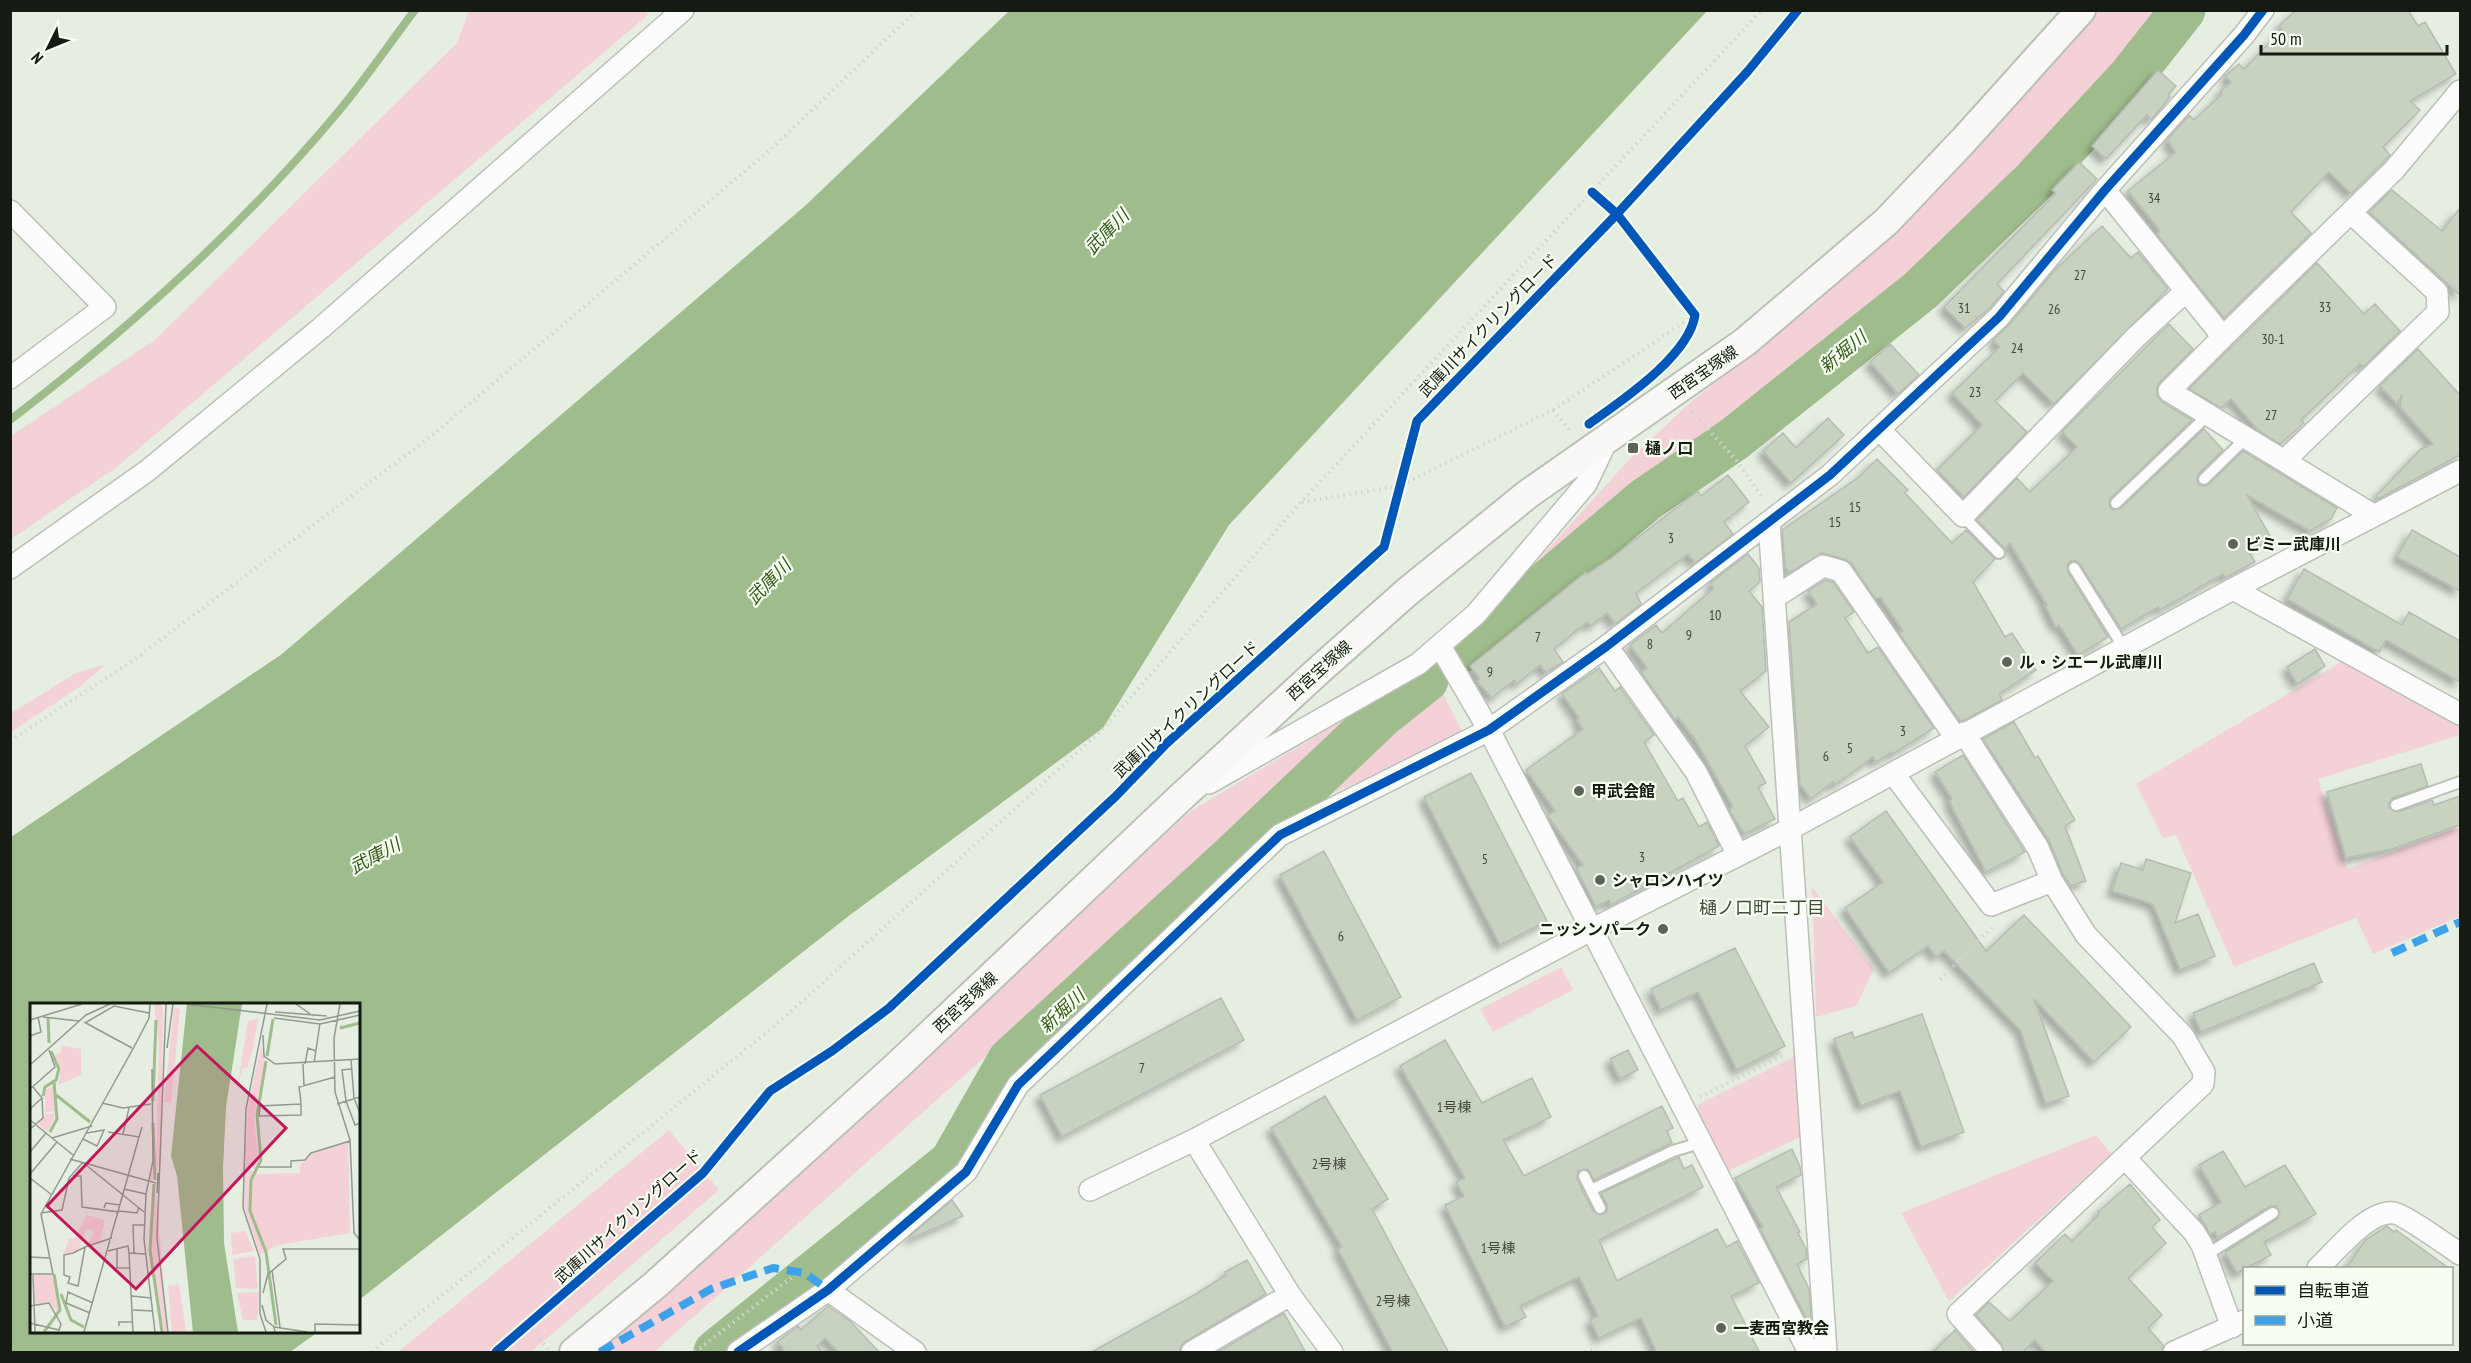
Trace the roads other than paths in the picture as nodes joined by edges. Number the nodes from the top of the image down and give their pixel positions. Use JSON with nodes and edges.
{"nodes":[{"id":1,"x":683,"y":10,"type":"edge"},
{"id":2,"x":2081,"y":10,"type":"edge"},
{"id":3,"x":2263,"y":10,"type":"edge"},
{"id":4,"x":2460,"y":91,"type":"edge"},
{"id":5,"x":2105,"y":190,"type":"junction"},
{"id":6,"x":10,"y":211,"type":"edge"},
{"id":7,"x":2351,"y":213,"type":"junction"},
{"id":8,"x":2186,"y":291,"type":"junction"},
{"id":9,"x":2223,"y":337,"type":"junction"},
{"id":10,"x":10,"y":378,"type":"edge"},
{"id":11,"x":2208,"y":415,"type":"junction"},
{"id":12,"x":1879,"y":429,"type":"junction"},
{"id":13,"x":2246,"y":438,"type":"junction"},
{"id":14,"x":1608,"y":439,"type":"junction"},
{"id":15,"x":2284,"y":461,"type":"junction"},
{"id":16,"x":2460,"y":471,"type":"edge"},
{"id":17,"x":2204,"y":479,"type":"dead end"},
{"id":18,"x":2116,"y":503,"type":"dead end"},
{"id":19,"x":2373,"y":515,"type":"junction"},
{"id":20,"x":1963,"y":516,"type":"junction"},
{"id":21,"x":1772,"y":520,"type":"junction"},
{"id":22,"x":1999,"y":554,"type":"dead end"},
{"id":23,"x":10,"y":568,"type":"edge"},
{"id":24,"x":2074,"y":568,"type":"dead end"},
{"id":25,"x":2233,"y":589,"type":"junction"},
{"id":26,"x":1774,"y":598,"type":"junction"},
{"id":27,"x":1440,"y":646,"type":"junction"},
{"id":28,"x":1607,"y":646,"type":"junction"},
{"id":29,"x":2124,"y":648,"type":"junction"},
{"id":30,"x":2460,"y":714,"type":"edge"},
{"id":31,"x":1489,"y":730,"type":"junction"},
{"id":32,"x":1960,"y":735,"type":"junction"},
{"id":33,"x":1893,"y":773,"type":"junction"},
{"id":34,"x":2460,"y":782,"type":"edge"},
{"id":35,"x":1179,"y":799,"type":"junction"},
{"id":36,"x":2396,"y":805,"type":"dead end"},
{"id":37,"x":1790,"y":829,"type":"junction"},
{"id":38,"x":1738,"y":855,"type":"junction"},
{"id":39,"x":2052,"y":882,"type":"junction"},
{"id":40,"x":1591,"y":930,"type":"junction"},
{"id":41,"x":1194,"y":1140,"type":"junction"},
{"id":42,"x":1700,"y":1143,"type":"junction"},
{"id":43,"x":2125,"y":1158,"type":"junction"},
{"id":44,"x":1584,"y":1176,"type":"dead end"},
{"id":45,"x":1090,"y":1190,"type":"dead end"},
{"id":46,"x":1591,"y":1190,"type":"junction"},
{"id":47,"x":1600,"y":1208,"type":"dead end"},
{"id":48,"x":2273,"y":1213,"type":"dead end"},
{"id":49,"x":2460,"y":1254,"type":"edge"},
{"id":50,"x":2206,"y":1255,"type":"junction"},
{"id":51,"x":2320,"y":1267,"type":"edge"},
{"id":52,"x":828,"y":1290,"type":"junction"},
{"id":53,"x":1290,"y":1294,"type":"junction"},
{"id":54,"x":2238,"y":1324,"type":"edge"},
{"id":55,"x":574,"y":1353,"type":"edge"},
{"id":56,"x":738,"y":1353,"type":"edge"},
{"id":57,"x":915,"y":1353,"type":"edge"},
{"id":58,"x":1192,"y":1353,"type":"edge"},
{"id":59,"x":1332,"y":1353,"type":"edge"},
{"id":60,"x":1809,"y":1353,"type":"edge"},
{"id":61,"x":1826,"y":1353,"type":"edge"},
{"id":62,"x":1992,"y":1353,"type":"edge"},
{"id":63,"x":2174,"y":1353,"type":"edge"}],
"edges":[{"from":1,"to":23,"type":"street"},
{"from":2,"to":14,"type":"main road","name":"西宮宝塚線"},
{"from":3,"to":5,"type":"street"},
{"from":4,"to":7,"type":"street"},
{"from":5,"to":8,"type":"street"},
{"from":5,"to":12,"type":"street"},
{"from":6,"to":10,"type":"street"},
{"from":7,"to":9,"type":"street"},
{"from":7,"to":15,"type":"street"},
{"from":8,"to":9,"type":"street"},
{"from":8,"to":20,"type":"street"},
{"from":9,"to":11,"type":"street"},
{"from":11,"to":13,"type":"street"},
{"from":11,"to":18,"type":"lane"},
{"from":12,"to":20,"type":"street"},
{"from":12,"to":21,"type":"street"},
{"from":13,"to":15,"type":"street"},
{"from":13,"to":17,"type":"lane"},
{"from":14,"to":27,"type":"street"},
{"from":14,"to":35,"type":"main road","name":"西宮宝塚線"},
{"from":15,"to":19,"type":"street"},
{"from":16,"to":19,"type":"street"},
{"from":19,"to":25,"type":"street"},
{"from":20,"to":22,"type":"lane"},
{"from":21,"to":26,"type":"street"},
{"from":21,"to":28,"type":"street"},
{"from":24,"to":29,"type":"lane"},
{"from":25,"to":29,"type":"street"},
{"from":25,"to":30,"type":"street"},
{"from":26,"to":32,"type":"street"},
{"from":26,"to":37,"type":"street"},
{"from":27,"to":31,"type":"street"},
{"from":27,"to":35,"type":"street"},
{"from":28,"to":31,"type":"street"},
{"from":28,"to":38,"type":"street"},
{"from":29,"to":32,"type":"street"},
{"from":31,"to":40,"type":"street"},
{"from":31,"to":52,"type":"street"},
{"from":32,"to":33,"type":"street"},
{"from":32,"to":39,"type":"street"},
{"from":33,"to":37,"type":"street"},
{"from":33,"to":39,"type":"street"},
{"from":34,"to":36,"type":"lane"},
{"from":35,"to":55,"type":"main road","name":"西宮宝塚線"},
{"from":37,"to":38,"type":"street"},
{"from":37,"to":61,"type":"street"},
{"from":38,"to":40,"type":"street"},
{"from":39,"to":43,"type":"street"},
{"from":40,"to":41,"type":"street"},
{"from":40,"to":42,"type":"street"},
{"from":41,"to":45,"type":"street"},
{"from":41,"to":53,"type":"street"},
{"from":42,"to":46,"type":"lane"},
{"from":42,"to":60,"type":"street"},
{"from":43,"to":50,"type":"street"},
{"from":43,"to":62,"type":"street"},
{"from":44,"to":46,"type":"lane"},
{"from":46,"to":47,"type":"lane"},
{"from":48,"to":50,"type":"lane"},
{"from":49,"to":51,"type":"street"},
{"from":50,"to":54,"type":"street"},
{"from":52,"to":56,"type":"street"},
{"from":52,"to":57,"type":"street"},
{"from":53,"to":58,"type":"street"},
{"from":53,"to":59,"type":"street"},
{"from":54,"to":63,"type":"street"}]}
